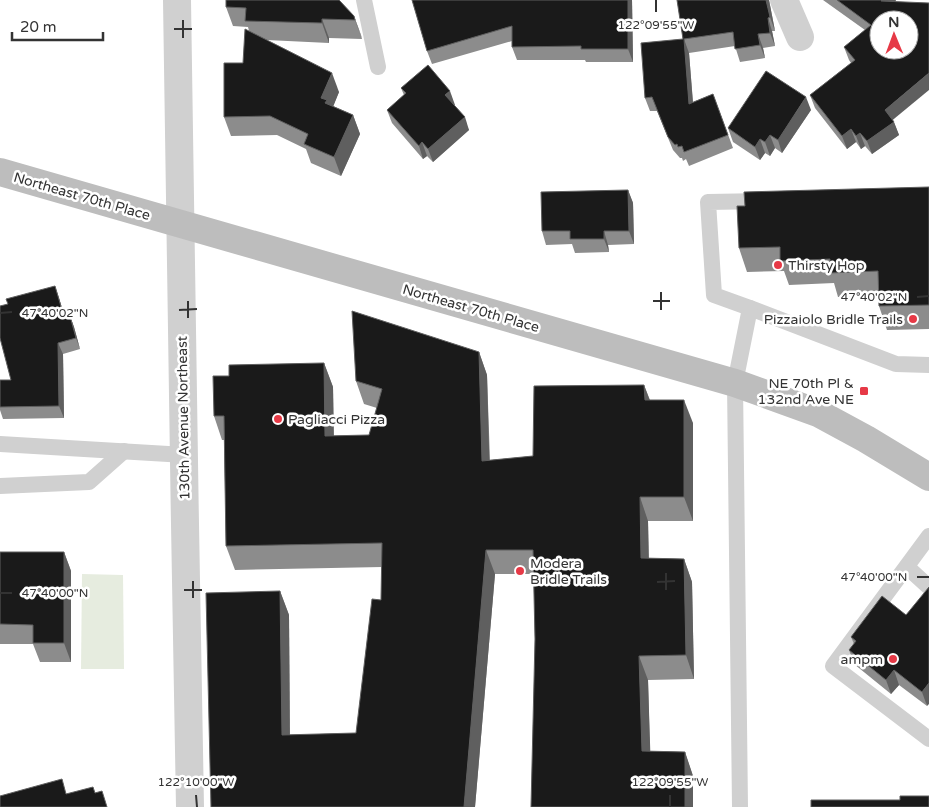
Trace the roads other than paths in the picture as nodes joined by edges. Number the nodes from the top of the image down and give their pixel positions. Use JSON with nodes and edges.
{"nodes":[{"id":1,"x":177,"y":0,"type":"edge"},
{"id":2,"x":364,"y":0,"type":"edge"},
{"id":3,"x":784,"y":0,"type":"edge"},
{"id":4,"x":800,"y":37,"type":"dead end"},
{"id":5,"x":378,"y":68,"type":"dead end"},
{"id":6,"x":0,"y":172,"type":"edge"},
{"id":7,"x":777,"y":200,"type":"edge"},
{"id":8,"x":178,"y":224,"type":"junction"},
{"id":9,"x":750,"y":308,"type":"junction"},
{"id":10,"x":929,"y":365,"type":"edge"},
{"id":11,"x":735,"y":383,"type":"junction"},
{"id":12,"x":0,"y":444,"type":"edge"},
{"id":13,"x":124,"y":452,"type":"junction"},
{"id":14,"x":185,"y":456,"type":"junction"},
{"id":15,"x":929,"y":477,"type":"edge"},
{"id":16,"x":0,"y":486,"type":"edge"},
{"id":17,"x":929,"y":536,"type":"edge"},
{"id":18,"x":907,"y":568,"type":"junction"},
{"id":19,"x":929,"y":587,"type":"edge"},
{"id":20,"x":929,"y":739,"type":"edge"},
{"id":21,"x":190,"y":807,"type":"edge"},
{"id":22,"x":740,"y":807,"type":"edge"}],
"edges":[{"from":1,"to":8,"type":"street","name":"130th Avenue Northeast"},
{"from":2,"to":5,"type":"lane"},
{"from":3,"to":4,"type":"street"},
{"from":6,"to":8,"type":"main road","name":"Northeast 70th Place"},
{"from":7,"to":9,"type":"lane"},
{"from":8,"to":11,"type":"main road","name":"Northeast 70th Place"},
{"from":8,"to":14,"type":"street","name":"130th Avenue Northeast"},
{"from":9,"to":10,"type":"lane"},
{"from":9,"to":11,"type":"lane"},
{"from":11,"to":15,"type":"main road","name":"Northeast 70th Place"},
{"from":11,"to":22,"type":"lane"},
{"from":12,"to":13,"type":"lane"},
{"from":13,"to":14,"type":"lane"},
{"from":13,"to":16,"type":"lane"},
{"from":14,"to":21,"type":"street","name":"130th Avenue Northeast"},
{"from":17,"to":18,"type":"lane"},
{"from":18,"to":19,"type":"lane"},
{"from":18,"to":20,"type":"lane"}]}
